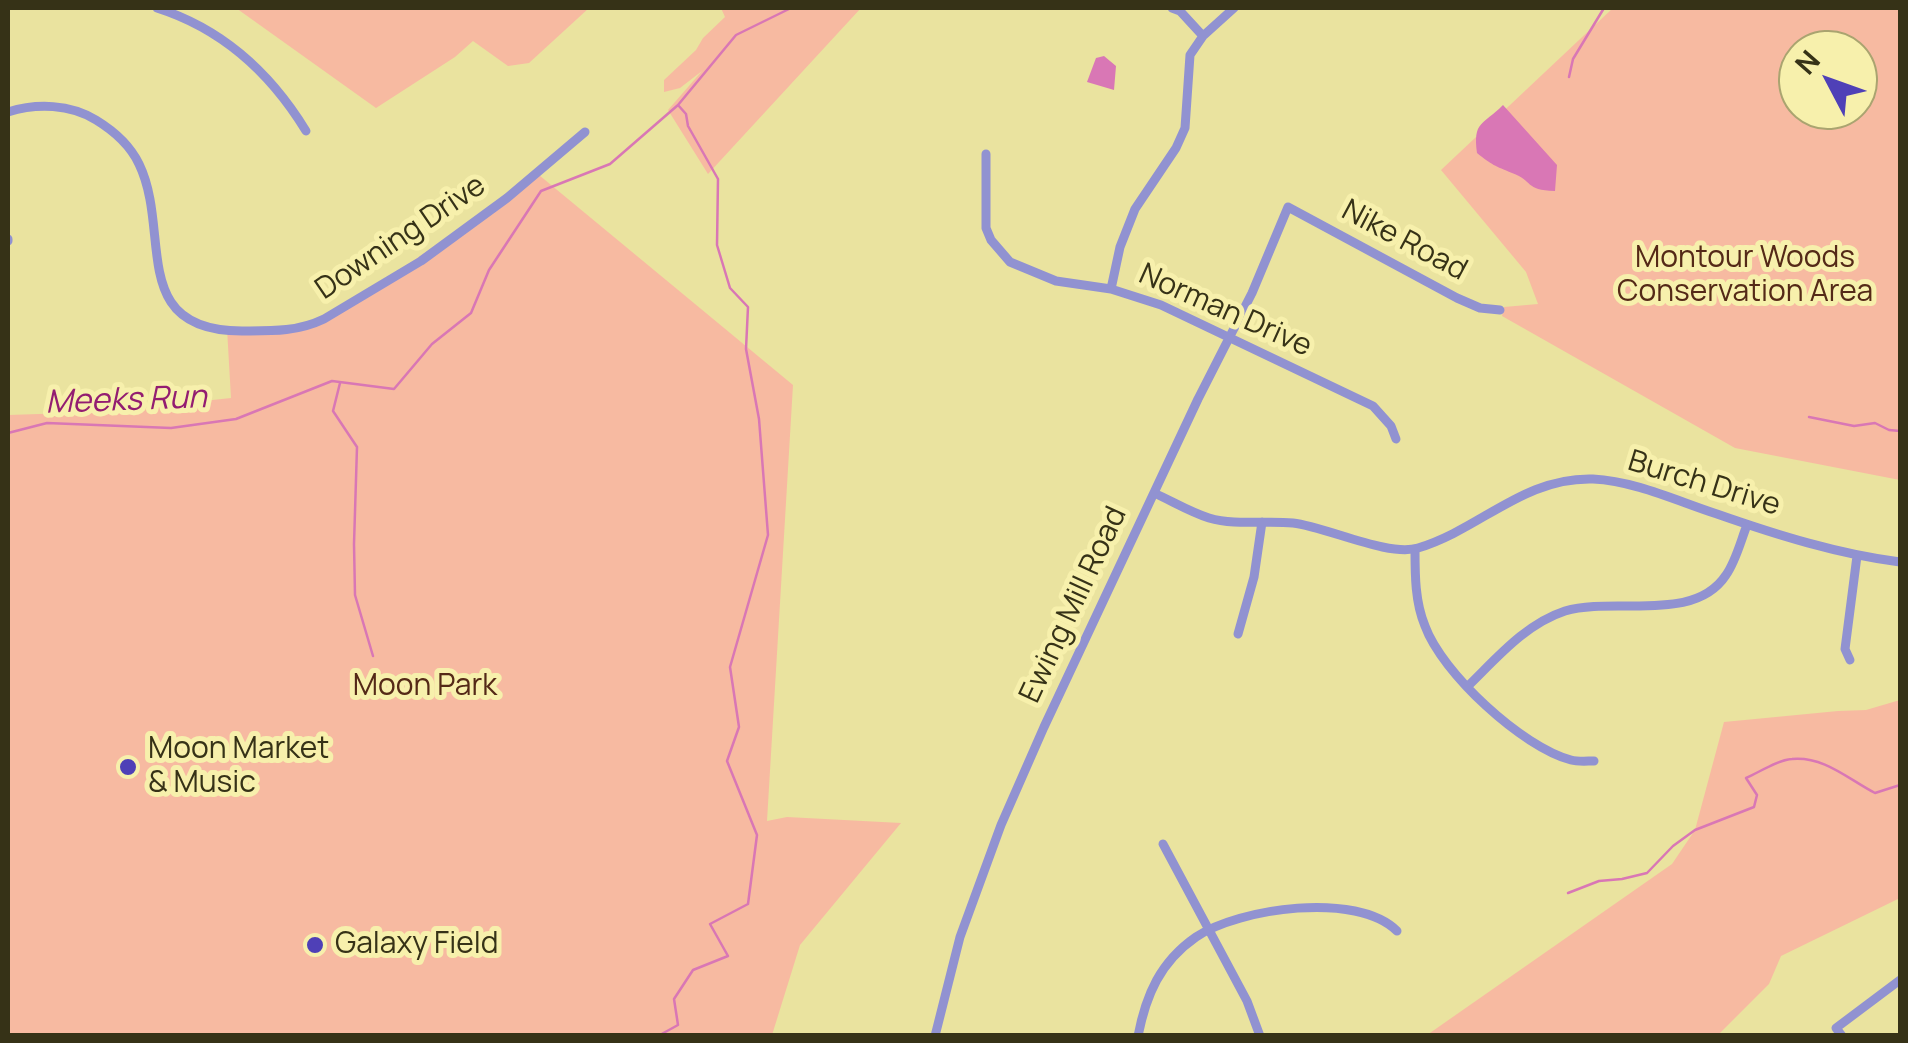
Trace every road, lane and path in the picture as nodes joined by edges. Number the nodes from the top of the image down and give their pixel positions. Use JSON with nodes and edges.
{"nodes":[{"id":1,"x":157,"y":8,"type":"edge"},
{"id":2,"x":1172,"y":8,"type":"edge"},
{"id":3,"x":1234,"y":8,"type":"edge"},
{"id":4,"x":1203,"y":36,"type":"junction"},
{"id":5,"x":8,"y":112,"type":"edge"},
{"id":6,"x":306,"y":131,"type":"dead end"},
{"id":7,"x":586,"y":132,"type":"dead end"},
{"id":8,"x":986,"y":154,"type":"dead end"},
{"id":9,"x":1288,"y":207,"type":"joint"},
{"id":10,"x":1111,"y":289,"type":"junction"},
{"id":11,"x":1500,"y":310,"type":"dead end"},
{"id":12,"x":1230,"y":338,"type":"junction"},
{"id":13,"x":1396,"y":439,"type":"dead end"},
{"id":14,"x":1154,"y":493,"type":"junction"},
{"id":15,"x":1262,"y":522,"type":"junction"},
{"id":16,"x":1747,"y":525,"type":"junction"},
{"id":17,"x":1414,"y":549,"type":"junction"},
{"id":18,"x":1857,"y":556,"type":"junction"},
{"id":19,"x":1900,"y":562,"type":"edge"},
{"id":20,"x":1238,"y":634,"type":"dead end"},
{"id":21,"x":1850,"y":660,"type":"dead end"},
{"id":22,"x":1468,"y":687,"type":"junction"},
{"id":23,"x":1594,"y":762,"type":"dead end"},
{"id":24,"x":1162,"y":844,"type":"dead end"},
{"id":25,"x":1209,"y":930,"type":"junction"},
{"id":26,"x":1398,"y":931,"type":"dead end"},
{"id":27,"x":1900,"y":980,"type":"edge"},
{"id":28,"x":934,"y":1036,"type":"edge"},
{"id":29,"x":1138,"y":1036,"type":"edge"},
{"id":30,"x":1260,"y":1036,"type":"edge"},
{"id":31,"x":1842,"y":1036,"type":"edge"}],
"edges":[{"from":1,"to":6,"type":"street"},
{"from":2,"to":4,"type":"street"},
{"from":3,"to":4,"type":"street"},
{"from":4,"to":10,"type":"street"},
{"from":5,"to":7,"type":"street","name":"Downing Drive"},
{"from":8,"to":10,"type":"street","name":"Norman Drive"},
{"from":9,"to":11,"type":"street","name":"Nike Road"},
{"from":9,"to":12,"type":"street","name":"Ewing Mill Road"},
{"from":10,"to":12,"type":"street","name":"Norman Drive"},
{"from":12,"to":13,"type":"street","name":"Norman Drive"},
{"from":12,"to":14,"type":"street","name":"Ewing Mill Road"},
{"from":14,"to":15,"type":"street"},
{"from":14,"to":28,"type":"street","name":"Ewing Mill Road"},
{"from":15,"to":17,"type":"street"},
{"from":15,"to":20,"type":"street"},
{"from":16,"to":17,"type":"street","name":"Burch Drive"},
{"from":16,"to":18,"type":"street","name":"Burch Drive"},
{"from":16,"to":22,"type":"street"},
{"from":17,"to":22,"type":"street"},
{"from":18,"to":19,"type":"street","name":"Burch Drive"},
{"from":18,"to":21,"type":"street"},
{"from":22,"to":23,"type":"street"},
{"from":24,"to":25,"type":"street"},
{"from":25,"to":26,"type":"street"},
{"from":25,"to":29,"type":"street"},
{"from":25,"to":30,"type":"street"},
{"from":27,"to":31,"type":"street"}]}
